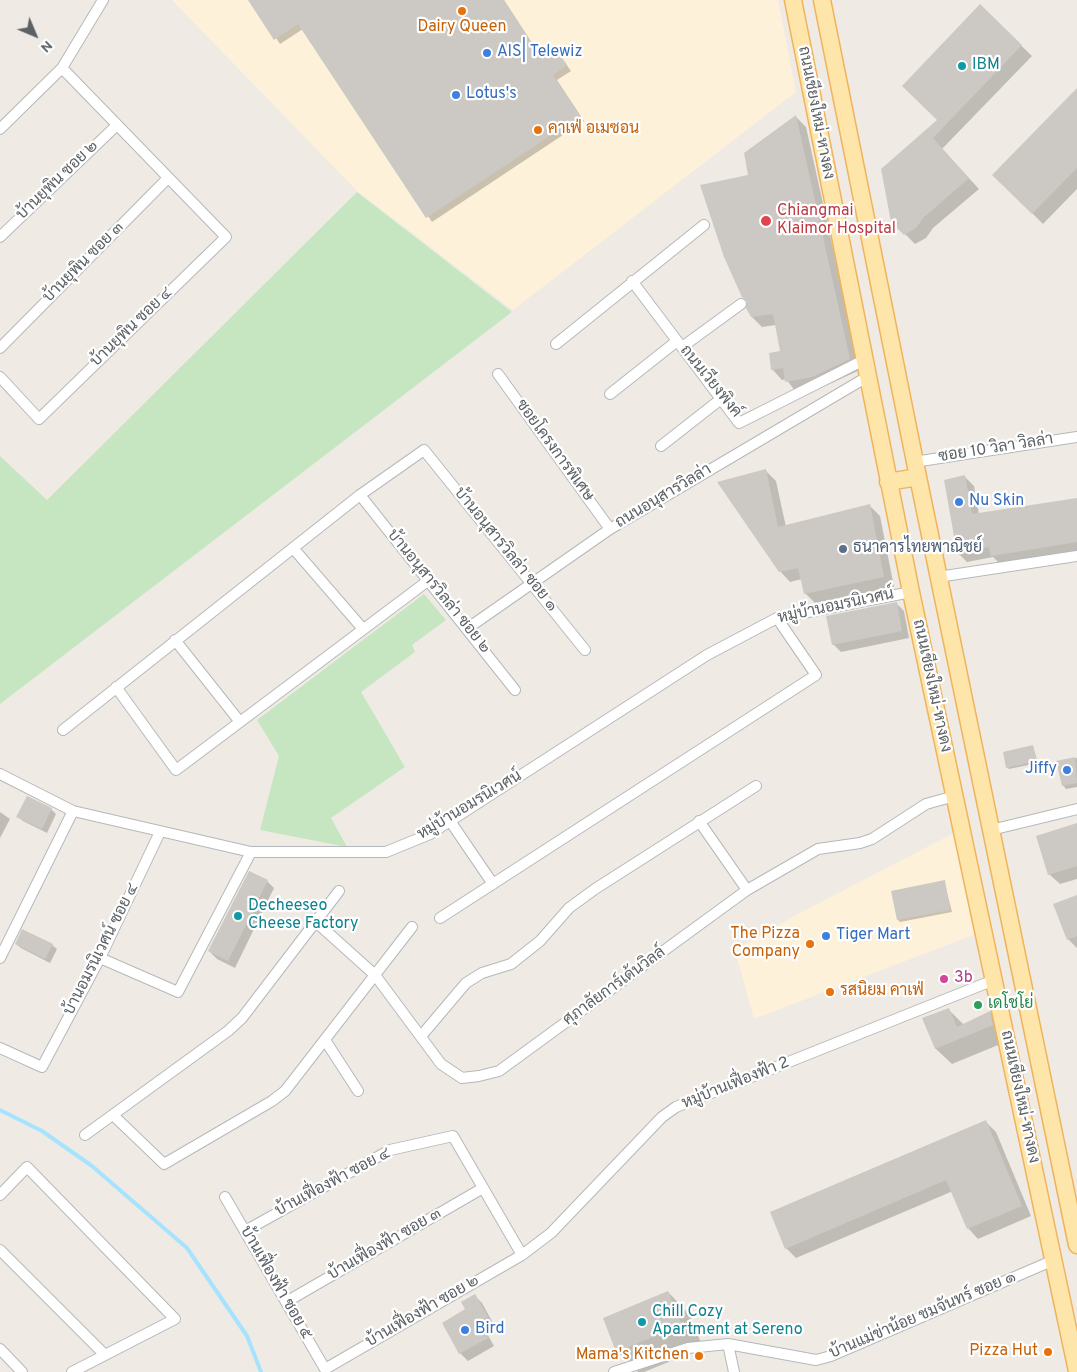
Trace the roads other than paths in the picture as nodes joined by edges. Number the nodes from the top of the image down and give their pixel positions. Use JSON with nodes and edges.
{"nodes":[{"id":1,"x":103,"y":0,"type":"edge"},
{"id":2,"x":793,"y":0,"type":"edge"},
{"id":3,"x":822,"y":0,"type":"edge"},
{"id":4,"x":62,"y":68,"type":"junction"},
{"id":5,"x":117,"y":125,"type":"junction"},
{"id":6,"x":0,"y":129,"type":"edge"},
{"id":7,"x":168,"y":178,"type":"junction"},
{"id":8,"x":704,"y":225,"type":"dead end"},
{"id":9,"x":0,"y":237,"type":"edge"},
{"id":10,"x":632,"y":281,"type":"junction"},
{"id":11,"x":741,"y":304,"type":"dead end"},
{"id":12,"x":556,"y":344,"type":"dead end"},
{"id":13,"x":680,"y":344,"type":"junction"},
{"id":14,"x":0,"y":348,"type":"edge"},
{"id":15,"x":864,"y":360,"type":"junction"},
{"id":16,"x":498,"y":374,"type":"dead end"},
{"id":17,"x":0,"y":377,"type":"edge"},
{"id":18,"x":868,"y":377,"type":"junction"},
{"id":19,"x":610,"y":394,"type":"dead end"},
{"id":20,"x":721,"y":399,"type":"junction"},
{"id":21,"x":1077,"y":437,"type":"edge"},
{"id":22,"x":661,"y":446,"type":"dead end"},
{"id":23,"x":916,"y":470,"type":"junction"},
{"id":24,"x":888,"y":482,"type":"junction"},
{"id":25,"x":360,"y":495,"type":"junction"},
{"id":26,"x":610,"y":529,"type":"junction"},
{"id":27,"x":293,"y":548,"type":"junction"},
{"id":28,"x":1077,"y":556,"type":"edge"},
{"id":29,"x":938,"y":576,"type":"junction"},
{"id":30,"x":429,"y":580,"type":"junction"},
{"id":31,"x":532,"y":582,"type":"junction"},
{"id":32,"x":911,"y":592,"type":"junction"},
{"id":33,"x":776,"y":618,"type":"junction"},
{"id":34,"x":468,"y":628,"type":"junction"},
{"id":35,"x":363,"y":629,"type":"junction"},
{"id":36,"x":175,"y":640,"type":"junction"},
{"id":37,"x":586,"y":650,"type":"dead end"},
{"id":38,"x":116,"y":687,"type":"junction"},
{"id":39,"x":515,"y":690,"type":"dead end"},
{"id":40,"x":240,"y":722,"type":"junction"},
{"id":41,"x":62,"y":730,"type":"dead end"},
{"id":42,"x":0,"y":774,"type":"edge"},
{"id":43,"x":756,"y":786,"type":"dead end"},
{"id":44,"x":955,"y":796,"type":"junction"},
{"id":45,"x":1077,"y":809,"type":"edge"},
{"id":46,"x":73,"y":811,"type":"junction"},
{"id":47,"x":450,"y":820,"type":"junction"},
{"id":48,"x":699,"y":821,"type":"junction"},
{"id":49,"x":991,"y":830,"type":"junction"},
{"id":50,"x":160,"y":832,"type":"junction"},
{"id":51,"x":251,"y":852,"type":"junction"},
{"id":52,"x":493,"y":884,"type":"junction"},
{"id":53,"x":747,"y":890,"type":"junction"},
{"id":54,"x":340,"y":891,"type":"dead end"},
{"id":55,"x":440,"y":918,"type":"dead end"},
{"id":56,"x":316,"y":922,"type":"junction"},
{"id":57,"x":412,"y":927,"type":"dead end"},
{"id":58,"x":0,"y":958,"type":"edge"},
{"id":59,"x":100,"y":958,"type":"junction"},
{"id":60,"x":375,"y":976,"type":"junction"},
{"id":61,"x":994,"y":980,"type":"junction"},
{"id":62,"x":422,"y":1035,"type":"junction"},
{"id":63,"x":325,"y":1040,"type":"junction"},
{"id":64,"x":0,"y":1048,"type":"edge"},
{"id":65,"x":358,"y":1091,"type":"dead end"},
{"id":66,"x":113,"y":1115,"type":"junction"},
{"id":67,"x":84,"y":1135,"type":"dead end"},
{"id":68,"x":483,"y":1188,"type":"junction"},
{"id":69,"x":0,"y":1195,"type":"edge"},
{"id":70,"x":225,"y":1197,"type":"dead end"},
{"id":71,"x":245,"y":1230,"type":"junction"},
{"id":72,"x":1077,"y":1245,"type":"edge"},
{"id":73,"x":0,"y":1250,"type":"edge"},
{"id":74,"x":522,"y":1255,"type":"junction"},
{"id":75,"x":1054,"y":1260,"type":"junction"},
{"id":76,"x":286,"y":1302,"type":"junction"},
{"id":77,"x":1071,"y":1307,"type":"edge"},
{"id":78,"x":728,"y":1344,"type":"junction"},
{"id":79,"x":0,"y":1349,"type":"edge"},
{"id":80,"x":105,"y":1355,"type":"junction"},
{"id":81,"x":325,"y":1370,"type":"joint"},
{"id":82,"x":1077,"y":1371,"type":"edge"},
{"id":83,"x":22,"y":1372,"type":"edge"},
{"id":84,"x":72,"y":1372,"type":"edge"},
{"id":85,"x":614,"y":1372,"type":"edge"},
{"id":86,"x":734,"y":1372,"type":"edge"}],
"edges":[{"from":1,"to":4,"type":"street"},
{"from":2,"to":15,"type":"main road","name":"ถนนเชียงใหม่-หางดง"},
{"from":3,"to":23,"type":"main road","name":"ถนนเชียงใหม่-หางดง"},
{"from":4,"to":5,"type":"street"},
{"from":4,"to":6,"type":"street"},
{"from":5,"to":7,"type":"street"},
{"from":5,"to":9,"type":"street","name":"บ้านยุพิน ซอย ๒"},
{"from":7,"to":14,"type":"street","name":"บ้านยุพิน ซอย ๓"},
{"from":7,"to":17,"type":"street","name":"บ้านยุพิน ซอย ๔"},
{"from":8,"to":10,"type":"street"},
{"from":10,"to":12,"type":"street"},
{"from":10,"to":13,"type":"street","name":"ถนนเวียงพิงค์"},
{"from":11,"to":13,"type":"street"},
{"from":13,"to":19,"type":"street"},
{"from":13,"to":20,"type":"street","name":"ถนนเวียงพิงค์"},
{"from":15,"to":18,"type":"main road","name":"ถนนเชียงใหม่-หางดง"},
{"from":15,"to":20,"type":"street","name":"ถนนเวียงพิงค์"},
{"from":16,"to":26,"type":"street","name":"ซอยโครงการพิเศษ"},
{"from":18,"to":24,"type":"main road","name":"ถนนเชียงใหม่-หางดง"},
{"from":18,"to":26,"type":"street","name":"ถนนอนุสารวิลล่า"},
{"from":20,"to":22,"type":"street"},
{"from":21,"to":23,"type":"street","name":"ซอย 10 วิลา วิลล่า"},
{"from":23,"to":24,"type":"main road"},
{"from":23,"to":29,"type":"main road","name":"ถนนเชียงใหม่-หางดง"},
{"from":24,"to":32,"type":"main road","name":"ถนนเชียงใหม่-หางดง"},
{"from":25,"to":27,"type":"street"},
{"from":25,"to":30,"type":"street","name":"บ้านอนุสารวิลล่า ซอย ๒"},
{"from":25,"to":31,"type":"street","name":"บ้านอนุสารวิลล่า ซอย ๑"},
{"from":26,"to":31,"type":"street","name":"ถนนอนุสารวิลล่า"},
{"from":27,"to":35,"type":"street"},
{"from":27,"to":36,"type":"street"},
{"from":28,"to":29,"type":"street"},
{"from":29,"to":49,"type":"main road","name":"ถนนเชียงใหม่-หางดง"},
{"from":30,"to":34,"type":"street","name":"บ้านอนุสารวิลล่า ซอย ๒"},
{"from":30,"to":35,"type":"street"},
{"from":31,"to":34,"type":"street","name":"ถนนอนุสารวิลล่า"},
{"from":31,"to":37,"type":"street","name":"บ้านอนุสารวิลล่า ซอย ๑"},
{"from":32,"to":33,"type":"street","name":"หมู่บ้านอมรนิเวศน์"},
{"from":32,"to":44,"type":"main road","name":"ถนนเชียงใหม่-หางดง"},
{"from":33,"to":47,"type":"street","name":"หมู่บ้านอมรนิเวศน์"},
{"from":33,"to":52,"type":"street"},
{"from":34,"to":39,"type":"street","name":"บ้านอนุสารวิลล่า ซอย ๒"},
{"from":35,"to":40,"type":"street"},
{"from":36,"to":38,"type":"street"},
{"from":36,"to":40,"type":"street"},
{"from":38,"to":40,"type":"street"},
{"from":38,"to":41,"type":"street"},
{"from":42,"to":46,"type":"street","name":"หมู่บ้านอมรนิเวศน์"},
{"from":43,"to":48,"type":"street"},
{"from":44,"to":53,"type":"street","name":"ศุภาลัยการ์เด้นวิลล์"},
{"from":44,"to":61,"type":"main road","name":"ถนนเชียงใหม่-หางดง"},
{"from":45,"to":49,"type":"street"},
{"from":46,"to":50,"type":"street","name":"หมู่บ้านอมรนิเวศน์"},
{"from":46,"to":58,"type":"street"},
{"from":47,"to":51,"type":"street","name":"หมู่บ้านอมรนิเวศน์"},
{"from":47,"to":52,"type":"street"},
{"from":48,"to":53,"type":"street"},
{"from":48,"to":62,"type":"street"},
{"from":49,"to":72,"type":"main road","name":"ถนนเชียงใหม่-หางดง"},
{"from":50,"to":51,"type":"street","name":"หมู่บ้านอมรนิเวศน์"},
{"from":50,"to":59,"type":"street","name":"บ้านอมรนิเวศน์ ซอย ๔"},
{"from":51,"to":59,"type":"street"},
{"from":52,"to":55,"type":"street"},
{"from":53,"to":62,"type":"street","name":"ศุภาลัยการ์เด้นวิลล์"},
{"from":54,"to":56,"type":"street"},
{"from":56,"to":60,"type":"street","name":"ศุภาลัยการ์เด้นวิลล์"},
{"from":56,"to":66,"type":"street"},
{"from":57,"to":60,"type":"street"},
{"from":59,"to":64,"type":"street","name":"บ้านอมรนิเวศน์ ซอย ๔"},
{"from":60,"to":62,"type":"street","name":"ศุภาลัยการ์เด้นวิลล์"},
{"from":60,"to":63,"type":"street"},
{"from":61,"to":74,"type":"street","name":"หมู่บ้านเฟื่องฟ้า 2"},
{"from":61,"to":75,"type":"main road","name":"ถนนเชียงใหม่-หางดง"},
{"from":63,"to":65,"type":"street"},
{"from":63,"to":66,"type":"street"},
{"from":66,"to":67,"type":"street"},
{"from":68,"to":71,"type":"street","name":"บ้านเฟื่องฟ้า ซอย ๔"},
{"from":68,"to":74,"type":"street"},
{"from":68,"to":76,"type":"street","name":"บ้านเฟื่องฟ้า ซอย ๓"},
{"from":69,"to":80,"type":"street"},
{"from":70,"to":71,"type":"street","name":"บ้านเฟื่องฟ้า ซอย ๕"},
{"from":71,"to":76,"type":"street","name":"บ้านเฟื่องฟ้า ซอย ๕"},
{"from":73,"to":80,"type":"street"},
{"from":74,"to":81,"type":"street","name":"บ้านเฟื่องฟ้า ซอย ๒"},
{"from":75,"to":77,"type":"main road","name":"ถนนเชียงใหม่-หางดง"},
{"from":75,"to":78,"type":"street","name":"บ้านแม่ข่าน้อย ชมจันทร์ ซอย ๑"},
{"from":76,"to":81,"type":"street","name":"บ้านเฟื่องฟ้า ซอย ๕"},
{"from":77,"to":82,"type":"main road","name":"ถนนเชียงใหม่-หางดง"},
{"from":78,"to":85,"type":"street","name":"บ้านแม่ข่าน้อย ชมจันทร์ ซอย ๑"},
{"from":78,"to":86,"type":"street"},
{"from":79,"to":83,"type":"street"},
{"from":80,"to":84,"type":"street"}]}
